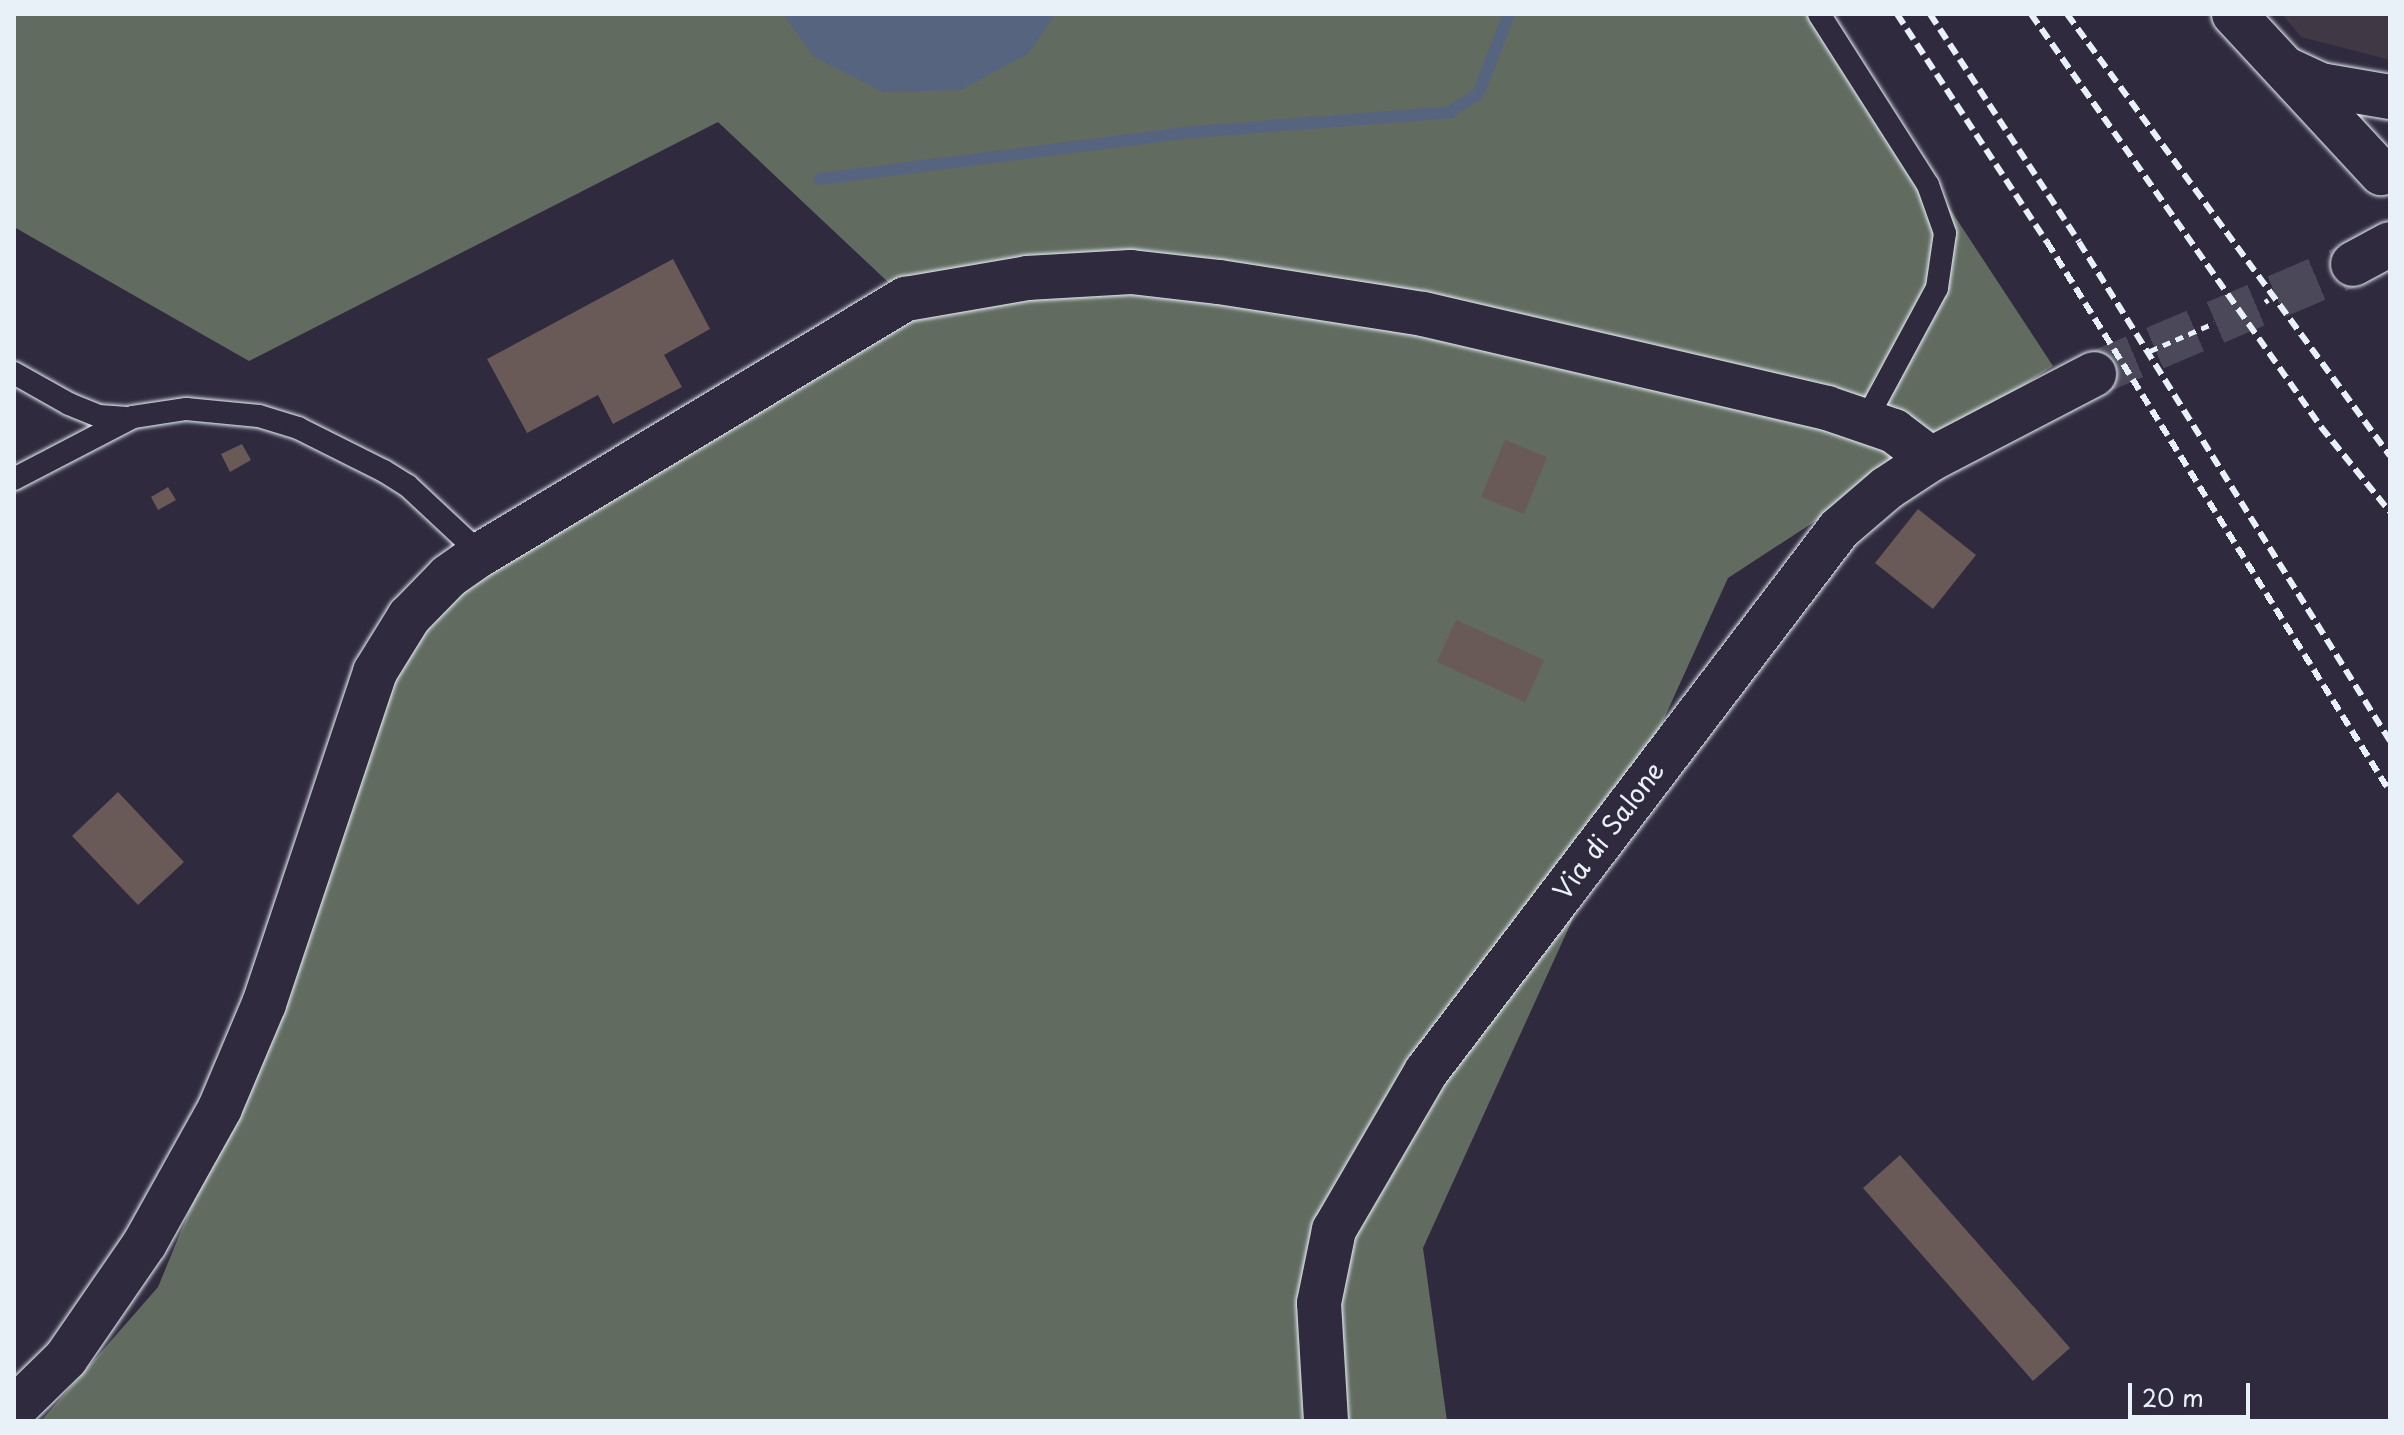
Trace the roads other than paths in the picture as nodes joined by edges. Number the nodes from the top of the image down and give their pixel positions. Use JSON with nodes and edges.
{"nodes":[{"id":1,"x":1819,"y":14,"type":"edge"},
{"id":2,"x":2234,"y":14,"type":"edge"},
{"id":3,"x":2279,"y":65,"type":"junction"},
{"id":4,"x":2390,"y":97,"type":"edge"},
{"id":5,"x":2390,"y":123,"type":"edge"},
{"id":6,"x":2385,"y":186,"type":"edge"},
{"id":7,"x":14,"y":373,"type":"edge"},
{"id":8,"x":2094,"y":374,"type":"tunnel mouth"},
{"id":9,"x":133,"y":417,"type":"junction"},
{"id":10,"x":1866,"y":420,"type":"junction"},
{"id":11,"x":1931,"y":459,"type":"junction"},
{"id":12,"x":14,"y":479,"type":"edge"},
{"id":13,"x":481,"y":554,"type":"junction"},
{"id":14,"x":14,"y":1409,"type":"edge"},
{"id":15,"x":1326,"y":1421,"type":"edge"}],
"edges":[{"from":1,"to":10,"type":"lane"},
{"from":2,"to":3,"type":"street"},
{"from":3,"to":4,"type":"street"},
{"from":3,"to":6,"type":"street"},
{"from":5,"to":6,"type":"street"},
{"from":7,"to":9,"type":"lane"},
{"from":8,"to":11,"type":"street","name":"Via di Salone"},
{"from":9,"to":12,"type":"lane"},
{"from":9,"to":13,"type":"lane"},
{"from":10,"to":11,"type":"street"},
{"from":10,"to":13,"type":"street"},
{"from":11,"to":15,"type":"street","name":"Via di Salone"},
{"from":13,"to":14,"type":"street"}]}
